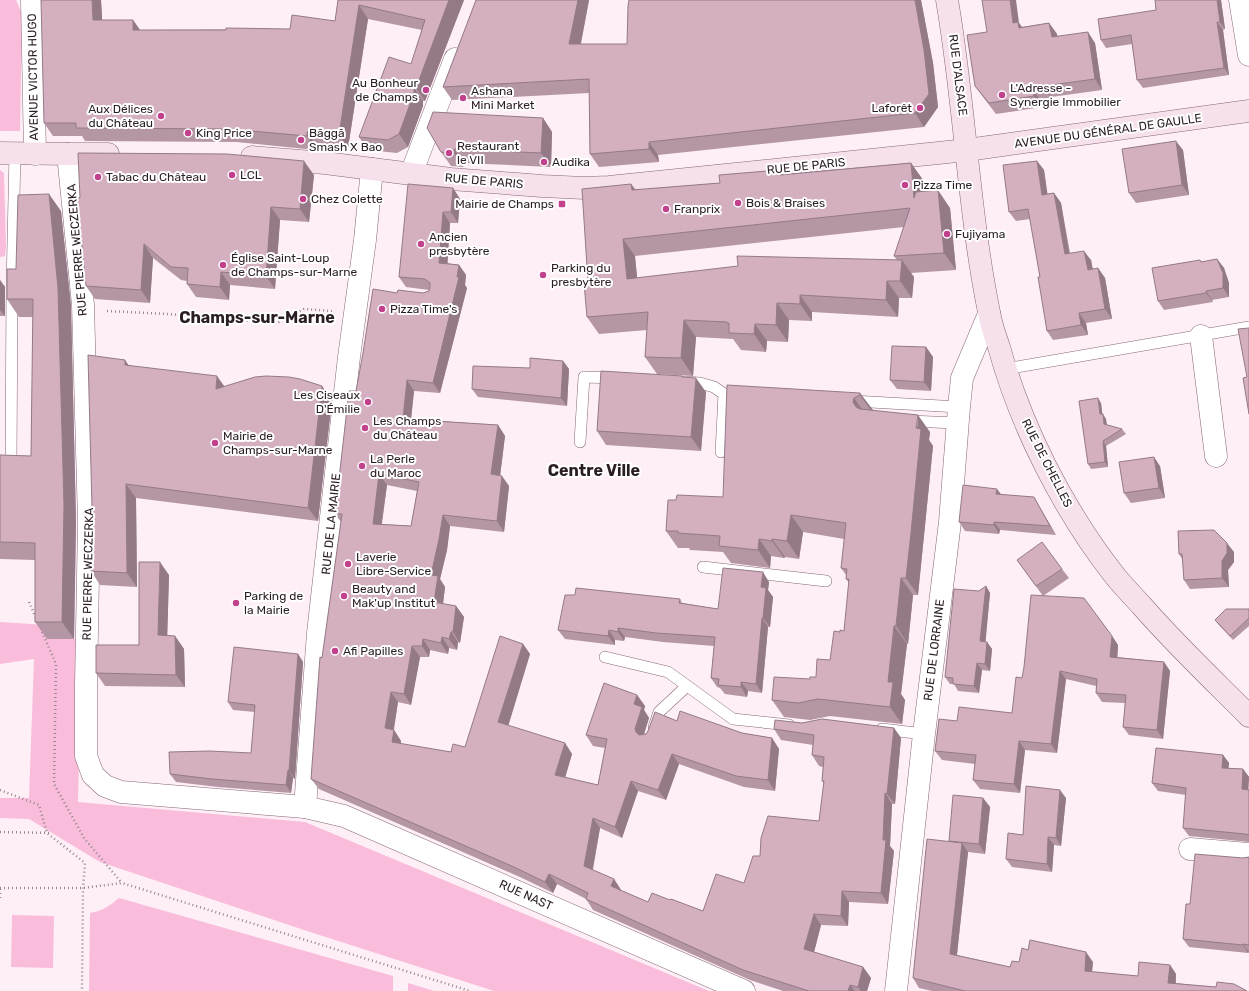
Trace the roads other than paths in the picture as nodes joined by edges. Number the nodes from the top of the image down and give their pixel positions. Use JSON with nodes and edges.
{"nodes":[{"id":1,"x":32,"y":0,"type":"edge"},
{"id":2,"x":948,"y":0,"type":"edge"},
{"id":3,"x":1240,"y":0,"type":"edge"},
{"id":4,"x":462,"y":41,"type":"edge"},
{"id":5,"x":1249,"y":55,"type":"edge"},
{"id":6,"x":1249,"y":112,"type":"edge"},
{"id":7,"x":967,"y":150,"type":"junction"},
{"id":8,"x":17,"y":153,"type":"edge"},
{"id":9,"x":68,"y":154,"type":"junction"},
{"id":10,"x":129,"y":154,"type":"edge"},
{"id":11,"x":229,"y":155,"type":"edge"},
{"id":12,"x":372,"y":169,"type":"junction"},
{"id":13,"x":411,"y":174,"type":"junction"},
{"id":14,"x":989,"y":314,"type":"junction"},
{"id":15,"x":1249,"y":327,"type":"edge"},
{"id":16,"x":1201,"y":336,"type":"junction"},
{"id":17,"x":1005,"y":369,"type":"junction"},
{"id":18,"x":623,"y":379,"type":"edge"},
{"id":19,"x":676,"y":381,"type":"edge"},
{"id":20,"x":724,"y":394,"type":"junction"},
{"id":21,"x":747,"y":396,"type":"edge"},
{"id":22,"x":844,"y":401,"type":"edge"},
{"id":23,"x":958,"y":415,"type":"junction"},
{"id":24,"x":895,"y":420,"type":"edge"},
{"id":25,"x":580,"y":442,"type":"dead end"},
{"id":26,"x":721,"y":452,"type":"dead end"},
{"id":27,"x":1216,"y":456,"type":"dead end"},
{"id":28,"x":11,"y":465,"type":"edge"},
{"id":29,"x":703,"y":567,"type":"dead end"},
{"id":30,"x":826,"y":580,"type":"dead end"},
{"id":31,"x":605,"y":657,"type":"dead end"},
{"id":32,"x":687,"y":686,"type":"junction"},
{"id":33,"x":1249,"y":716,"type":"edge"},
{"id":34,"x":802,"y":726,"type":"edge"},
{"id":35,"x":872,"y":728,"type":"edge"},
{"id":36,"x":924,"y":734,"type":"junction"},
{"id":37,"x":650,"y":739,"type":"edge"},
{"id":38,"x":305,"y":807,"type":"junction"},
{"id":39,"x":1190,"y":849,"type":"dead end"},
{"id":40,"x":1249,"y":854,"type":"edge"},
{"id":41,"x":744,"y":991,"type":"edge"},
{"id":42,"x":896,"y":991,"type":"edge"}],
"edges":[{"from":1,"to":8,"type":"street","name":"AVENUE VICTOR HUGO"},
{"from":2,"to":7,"type":"main road","name":"RUE D'ALSACE"},
{"from":3,"to":5,"type":"street"},
{"from":4,"to":13,"type":"street"},
{"from":6,"to":7,"type":"main road","name":"AVENUE DU GÉNÉRAL DE GAULLE"},
{"from":7,"to":13,"type":"main road","name":"RUE DE PARIS"},
{"from":7,"to":14,"type":"main road","name":"RUE DE CHELLES"},
{"from":8,"to":9,"type":"main road"},
{"from":8,"to":28,"type":"lane"},
{"from":9,"to":10,"type":"main road"},
{"from":9,"to":38,"type":"street","name":"RUE PIERRE WECZERKA"},
{"from":11,"to":12,"type":"main road","name":"RUE DE PARIS"},
{"from":12,"to":13,"type":"main road","name":"RUE DE PARIS"},
{"from":12,"to":38,"type":"street","name":"RUE DE LA MAIRIE"},
{"from":14,"to":17,"type":"main road","name":"RUE DE CHELLES"},
{"from":14,"to":23,"type":"street","name":"RUE DE LORRAINE"},
{"from":15,"to":16,"type":"lane"},
{"from":16,"to":17,"type":"lane"},
{"from":16,"to":27,"type":"street"},
{"from":17,"to":33,"type":"main road","name":"RUE DE CHELLES"},
{"from":18,"to":25,"type":"lane"},
{"from":19,"to":20,"type":"lane"},
{"from":20,"to":21,"type":"lane"},
{"from":20,"to":26,"type":"lane"},
{"from":22,"to":23,"type":"lane"},
{"from":23,"to":24,"type":"lane"},
{"from":23,"to":36,"type":"street","name":"RUE DE LORRAINE"},
{"from":29,"to":30,"type":"lane"},
{"from":31,"to":32,"type":"lane"},
{"from":32,"to":34,"type":"lane"},
{"from":32,"to":37,"type":"lane"},
{"from":35,"to":36,"type":"lane"},
{"from":36,"to":42,"type":"street","name":"RUE DE LORRAINE"},
{"from":38,"to":41,"type":"street","name":"RUE NAST"},
{"from":39,"to":40,"type":"street"}]}
